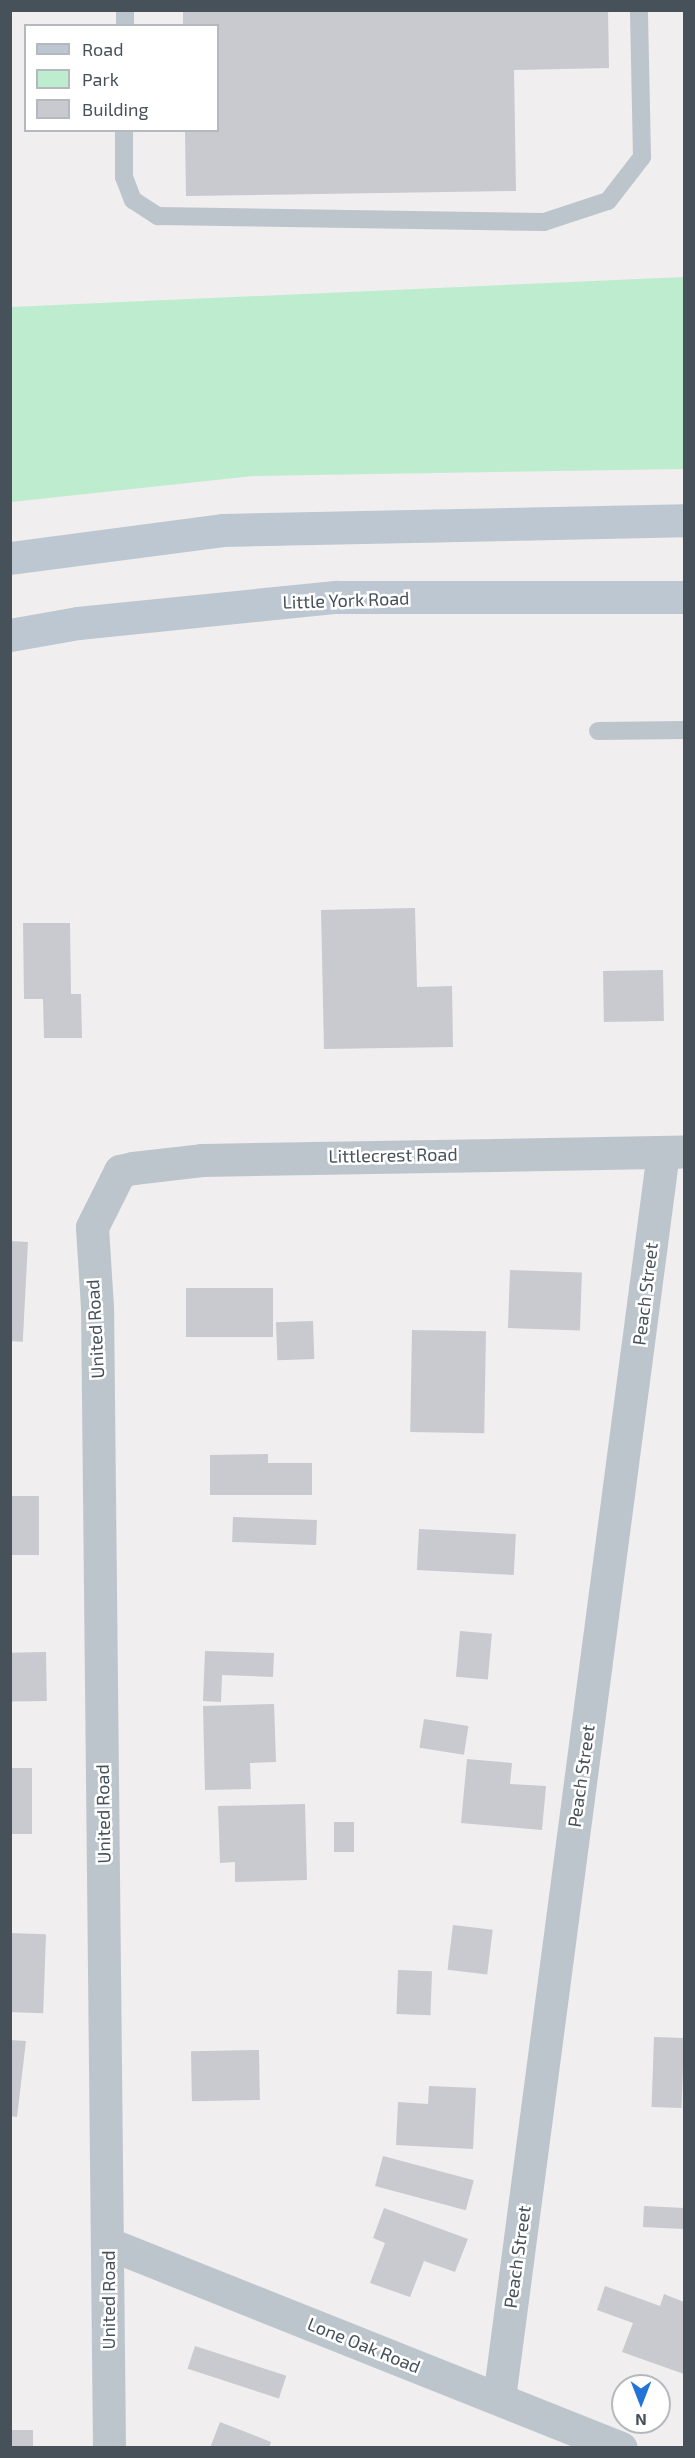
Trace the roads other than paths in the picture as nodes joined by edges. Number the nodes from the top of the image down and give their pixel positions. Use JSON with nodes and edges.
{"nodes":[{"id":1,"x":639,"y":10,"type":"edge"},
{"id":2,"x":124,"y":132,"type":"edge"},
{"id":3,"x":684,"y":520,"type":"edge"},
{"id":4,"x":10,"y":558,"type":"edge"},
{"id":5,"x":684,"y":597,"type":"edge"},
{"id":6,"x":10,"y":635,"type":"edge"},
{"id":7,"x":684,"y":730,"type":"edge"},
{"id":8,"x":598,"y":731,"type":"dead end"},
{"id":9,"x":674,"y":1152,"type":"edge"},
{"id":10,"x":112,"y":1187,"type":"joint"},
{"id":11,"x":107,"y":2243,"type":"junction"},
{"id":12,"x":499,"y":2398,"type":"junction"},
{"id":13,"x":109,"y":2448,"type":"edge"},
{"id":14,"x":621,"y":2448,"type":"edge"}],
"edges":[{"from":1,"to":2,"type":"lane"},
{"from":3,"to":4,"type":"main road"},
{"from":5,"to":6,"type":"main road","name":"Little York Road"},
{"from":7,"to":8,"type":"lane"},
{"from":9,"to":10,"type":"street","name":"Littlecrest Road"},
{"from":9,"to":12,"type":"street","name":"Peach Street"},
{"from":10,"to":11,"type":"street","name":"United Road"},
{"from":11,"to":12,"type":"street","name":"Lone Oak Road"},
{"from":11,"to":13,"type":"street","name":"United Road"},
{"from":12,"to":14,"type":"street","name":"Lone Oak Road"}]}
